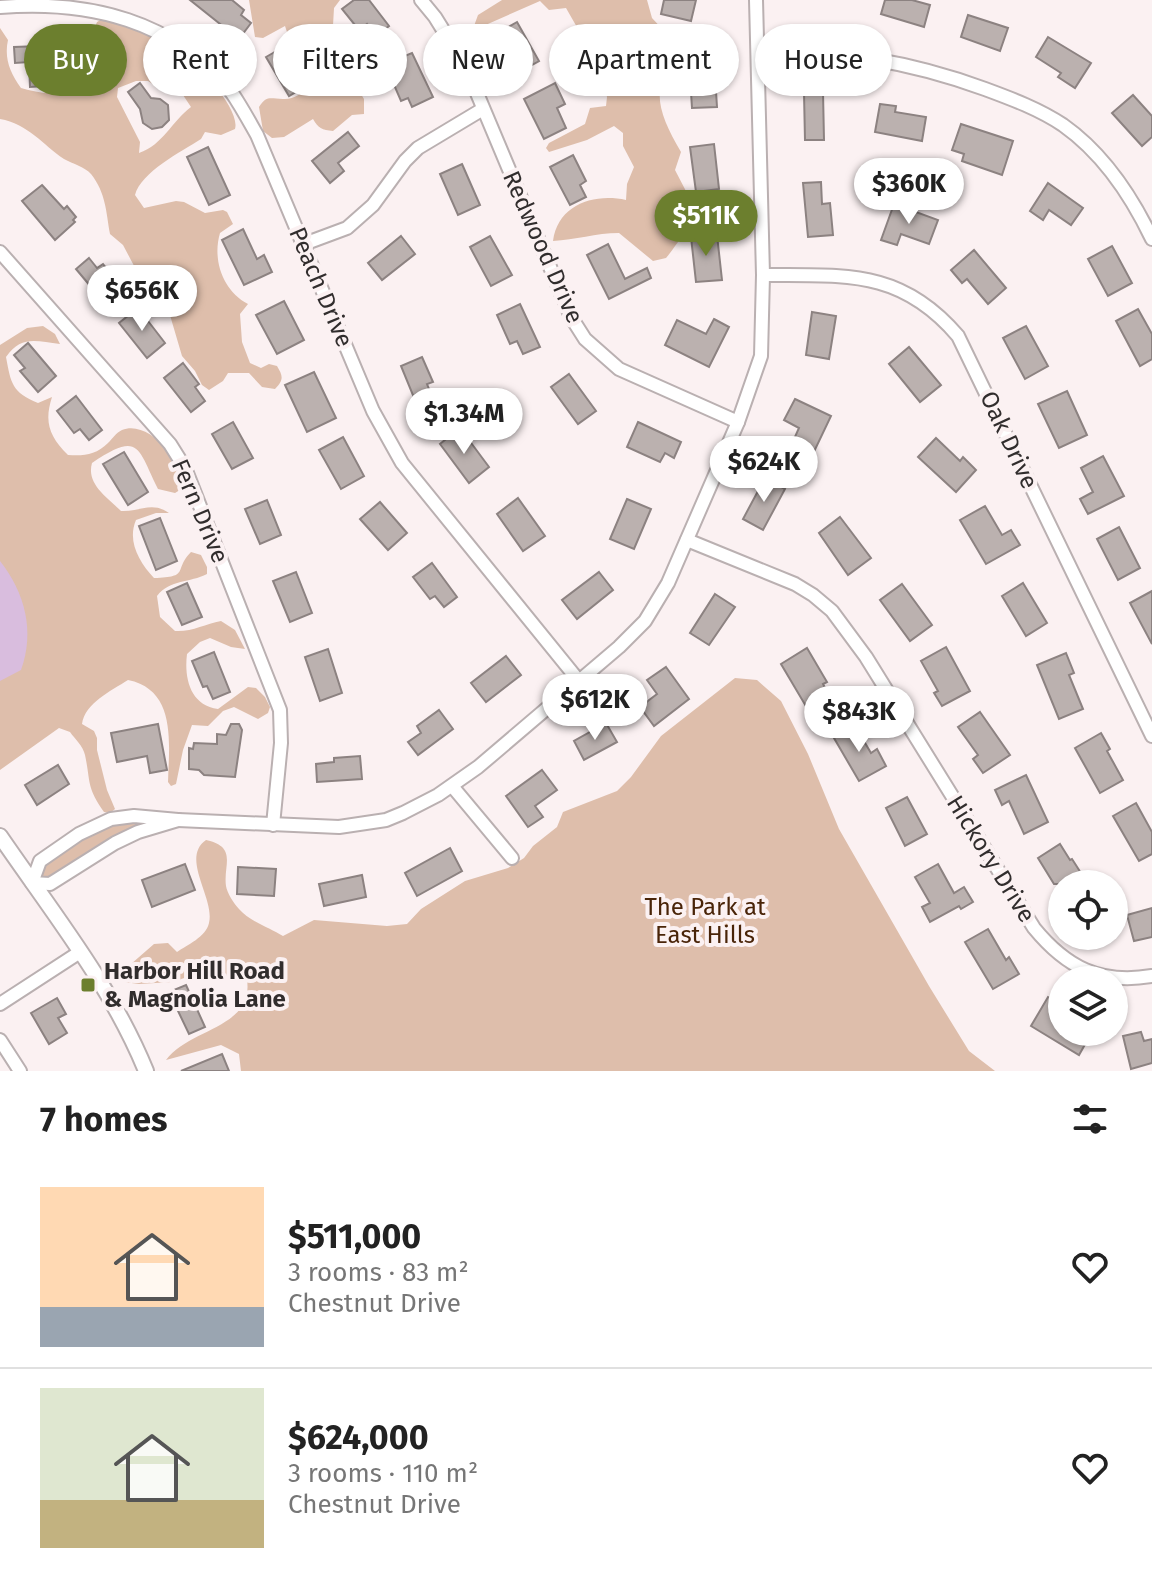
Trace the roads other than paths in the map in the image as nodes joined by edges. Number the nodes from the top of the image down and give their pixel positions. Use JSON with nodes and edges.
{"nodes":[{"id":1,"x":421,"y":0,"type":"edge"},
{"id":2,"x":756,"y":0,"type":"edge"},
{"id":3,"x":0,"y":7,"type":"edge"},
{"id":4,"x":757,"y":24,"type":"edge"},
{"id":5,"x":892,"y":62,"type":"edge"},
{"id":6,"x":759,"y":96,"type":"edge"},
{"id":7,"x":483,"y":109,"type":"junction"},
{"id":8,"x":1152,"y":239,"type":"edge"},
{"id":9,"x":304,"y":244,"type":"junction"},
{"id":10,"x":0,"y":252,"type":"edge"},
{"id":11,"x":763,"y":275,"type":"junction"},
{"id":12,"x":738,"y":422,"type":"junction"},
{"id":13,"x":687,"y":540,"type":"junction"},
{"id":14,"x":579,"y":681,"type":"junction"},
{"id":15,"x":1152,"y":736,"type":"edge"},
{"id":16,"x":452,"y":786,"type":"junction"},
{"id":17,"x":178,"y":820,"type":"junction"},
{"id":18,"x":273,"y":825,"type":"junction"},
{"id":19,"x":0,"y":836,"type":"edge"},
{"id":20,"x":512,"y":858,"type":"dead end"},
{"id":21,"x":32,"y":883,"type":"junction"},
{"id":22,"x":80,"y":952,"type":"junction"},
{"id":23,"x":1152,"y":976,"type":"edge"},
{"id":24,"x":0,"y":1004,"type":"edge"},
{"id":25,"x":0,"y":1040,"type":"edge"},
{"id":26,"x":20,"y":1071,"type":"edge"},
{"id":27,"x":146,"y":1071,"type":"edge"}],
"edges":[{"from":1,"to":7,"type":"street","name":"Redwood Drive"},
{"from":2,"to":4,"type":"street"},
{"from":3,"to":9,"type":"street","name":"Peach Drive"},
{"from":5,"to":8,"type":"street"},
{"from":6,"to":11,"type":"street"},
{"from":7,"to":9,"type":"street"},
{"from":7,"to":12,"type":"street","name":"Redwood Drive"},
{"from":9,"to":14,"type":"street","name":"Peach Drive"},
{"from":10,"to":18,"type":"street","name":"Fern Drive"},
{"from":11,"to":12,"type":"street"},
{"from":11,"to":15,"type":"street","name":"Oak Drive"},
{"from":12,"to":13,"type":"street"},
{"from":13,"to":14,"type":"street"},
{"from":13,"to":23,"type":"street","name":"Hickory Drive"},
{"from":14,"to":16,"type":"street"},
{"from":16,"to":18,"type":"street"},
{"from":16,"to":20,"type":"street"},
{"from":17,"to":18,"type":"street"},
{"from":17,"to":21,"type":"street"},
{"from":17,"to":21,"type":"street"},
{"from":19,"to":21,"type":"street"},
{"from":21,"to":22,"type":"street"},
{"from":22,"to":24,"type":"street"},
{"from":22,"to":27,"type":"street"},
{"from":25,"to":26,"type":"street"}]}
